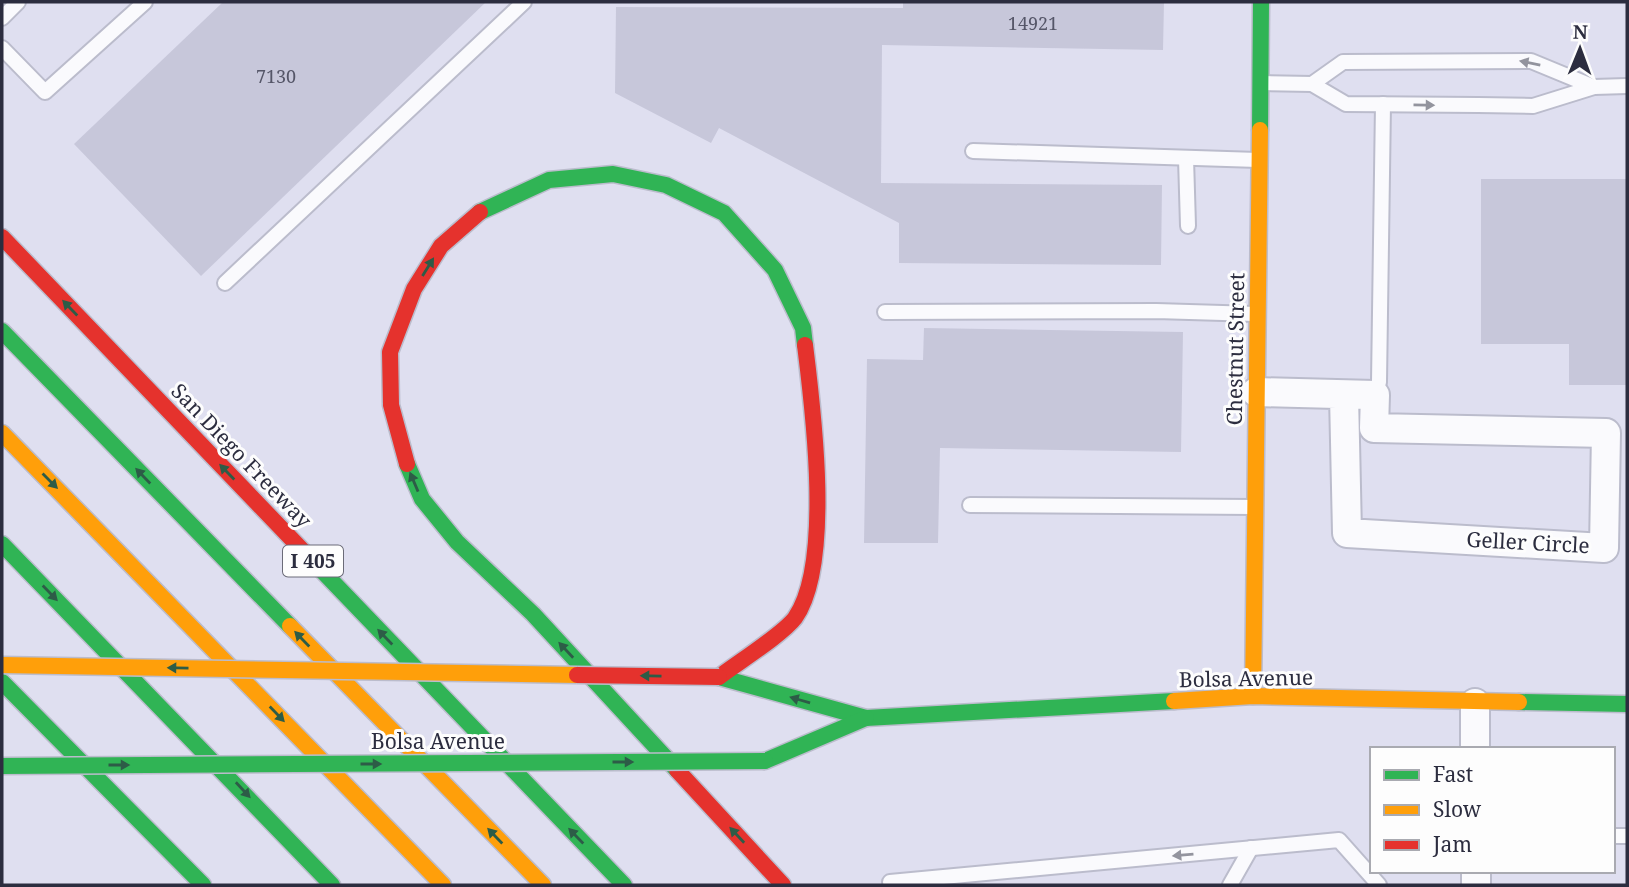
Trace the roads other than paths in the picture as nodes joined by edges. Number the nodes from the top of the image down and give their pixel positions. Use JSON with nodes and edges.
{"nodes":[{"id":1,"x":18,"y":2,"type":"edge"},
{"id":2,"x":145,"y":2,"type":"edge"},
{"id":3,"x":524,"y":2,"type":"edge"},
{"id":4,"x":1261,"y":2,"type":"edge"},
{"id":5,"x":2,"y":18,"type":"edge"},
{"id":6,"x":2,"y":48,"type":"edge"},
{"id":7,"x":1260,"y":83,"type":"junction"},
{"id":8,"x":1312,"y":84,"type":"junction"},
{"id":9,"x":1627,"y":86,"type":"edge"},
{"id":10,"x":1594,"y":87,"type":"junction"},
{"id":11,"x":1383,"y":104,"type":"junction"},
{"id":12,"x":973,"y":152,"type":"dead end"},
{"id":13,"x":1186,"y":158,"type":"junction"},
{"id":14,"x":1260,"y":160,"type":"junction"},
{"id":15,"x":1188,"y":226,"type":"dead end"},
{"id":16,"x":2,"y":237,"type":"edge"},
{"id":17,"x":225,"y":283,"type":"dead end"},
{"id":18,"x":886,"y":312,"type":"dead end"},
{"id":19,"x":1258,"y":314,"type":"junction"},
{"id":20,"x":2,"y":331,"type":"edge"},
{"id":21,"x":1256,"y":393,"type":"junction"},
{"id":22,"x":1344,"y":395,"type":"junction"},
{"id":23,"x":1375,"y":395,"type":"junction"},
{"id":24,"x":2,"y":433,"type":"edge"},
{"id":25,"x":970,"y":505,"type":"dead end"},
{"id":26,"x":1255,"y":506,"type":"junction"},
{"id":27,"x":2,"y":544,"type":"edge"},
{"id":28,"x":2,"y":665,"type":"edge"},
{"id":29,"x":719,"y":677,"type":"junction"},
{"id":30,"x":2,"y":682,"type":"edge"},
{"id":31,"x":1254,"y":696,"type":"junction"},
{"id":32,"x":1475,"y":703,"type":"junction"},
{"id":33,"x":1627,"y":704,"type":"edge"},
{"id":34,"x":866,"y":718,"type":"junction"},
{"id":35,"x":1475,"y":747,"type":"edge"},
{"id":36,"x":2,"y":766,"type":"edge"},
{"id":37,"x":138,"y":821,"type":"junction"},
{"id":38,"x":1251,"y":848,"type":"junction"},
{"id":39,"x":170,"y":874,"type":"dead end"},
{"id":40,"x":203,"y":885,"type":"edge"},
{"id":41,"x":332,"y":885,"type":"edge"},
{"id":42,"x":443,"y":885,"type":"edge"},
{"id":43,"x":542,"y":885,"type":"edge"},
{"id":44,"x":624,"y":885,"type":"edge"},
{"id":45,"x":783,"y":885,"type":"edge"},
{"id":46,"x":893,"y":885,"type":"edge"},
{"id":47,"x":1230,"y":885,"type":"edge"},
{"id":48,"x":1379,"y":885,"type":"edge"}],
"edges":[{"from":1,"to":5,"type":"lane"},
{"from":2,"to":6,"type":"lane"},
{"from":3,"to":17,"type":"lane"},
{"from":4,"to":7,"type":"main road","name":"Chestnut Street"},
{"from":7,"to":8,"type":"lane"},
{"from":7,"to":14,"type":"main road","name":"Chestnut Street"},
{"from":10,"to":8,"type":"lane","one_way":true},
{"from":8,"to":11,"type":"lane"},
{"from":9,"to":10,"type":"lane"},
{"from":11,"to":10,"type":"lane","one_way":true},
{"from":11,"to":23,"type":"lane"},
{"from":12,"to":13,"type":"lane"},
{"from":13,"to":14,"type":"lane"},
{"from":13,"to":15,"type":"lane"},
{"from":14,"to":19,"type":"main road","name":"Chestnut Street"},
{"from":44,"to":16,"type":"main road","name":"San Diego Freeway","number":"I 405","one_way":true},
{"from":18,"to":19,"type":"lane"},
{"from":19,"to":21,"type":"main road","name":"Chestnut Street"},
{"from":43,"to":20,"type":"main road","one_way":true},
{"from":21,"to":22,"type":"street"},
{"from":21,"to":26,"type":"main road","name":"Chestnut Street"},
{"from":22,"to":23,"type":"street"},
{"from":22,"to":23,"type":"street","name":"Geller Circle"},
{"from":24,"to":42,"type":"main road","one_way":true},
{"from":25,"to":26,"type":"lane"},
{"from":26,"to":31,"type":"main road","name":"Chestnut Street"},
{"from":27,"to":41,"type":"main road","one_way":true},
{"from":29,"to":28,"type":"main road","name":"Bolsa Avenue","one_way":true,"bridge":true},
{"from":34,"to":29,"type":"main road","name":"Bolsa Avenue","one_way":true},
{"from":45,"to":29,"type":"main road","one_way":true},
{"from":30,"to":37,"type":"main road"},
{"from":31,"to":32,"type":"main road","name":"Bolsa Avenue"},
{"from":31,"to":34,"type":"main road","name":"Bolsa Avenue"},
{"from":32,"to":33,"type":"main road","name":"Bolsa Avenue"},
{"from":32,"to":35,"type":"street"},
{"from":36,"to":34,"type":"main road","name":"Bolsa Avenue","one_way":true,"bridge":true},
{"from":37,"to":39,"type":"main road"},
{"from":37,"to":40,"type":"main road"},
{"from":38,"to":46,"type":"lane","one_way":true},
{"from":38,"to":47,"type":"lane"},
{"from":38,"to":48,"type":"lane"}]}
